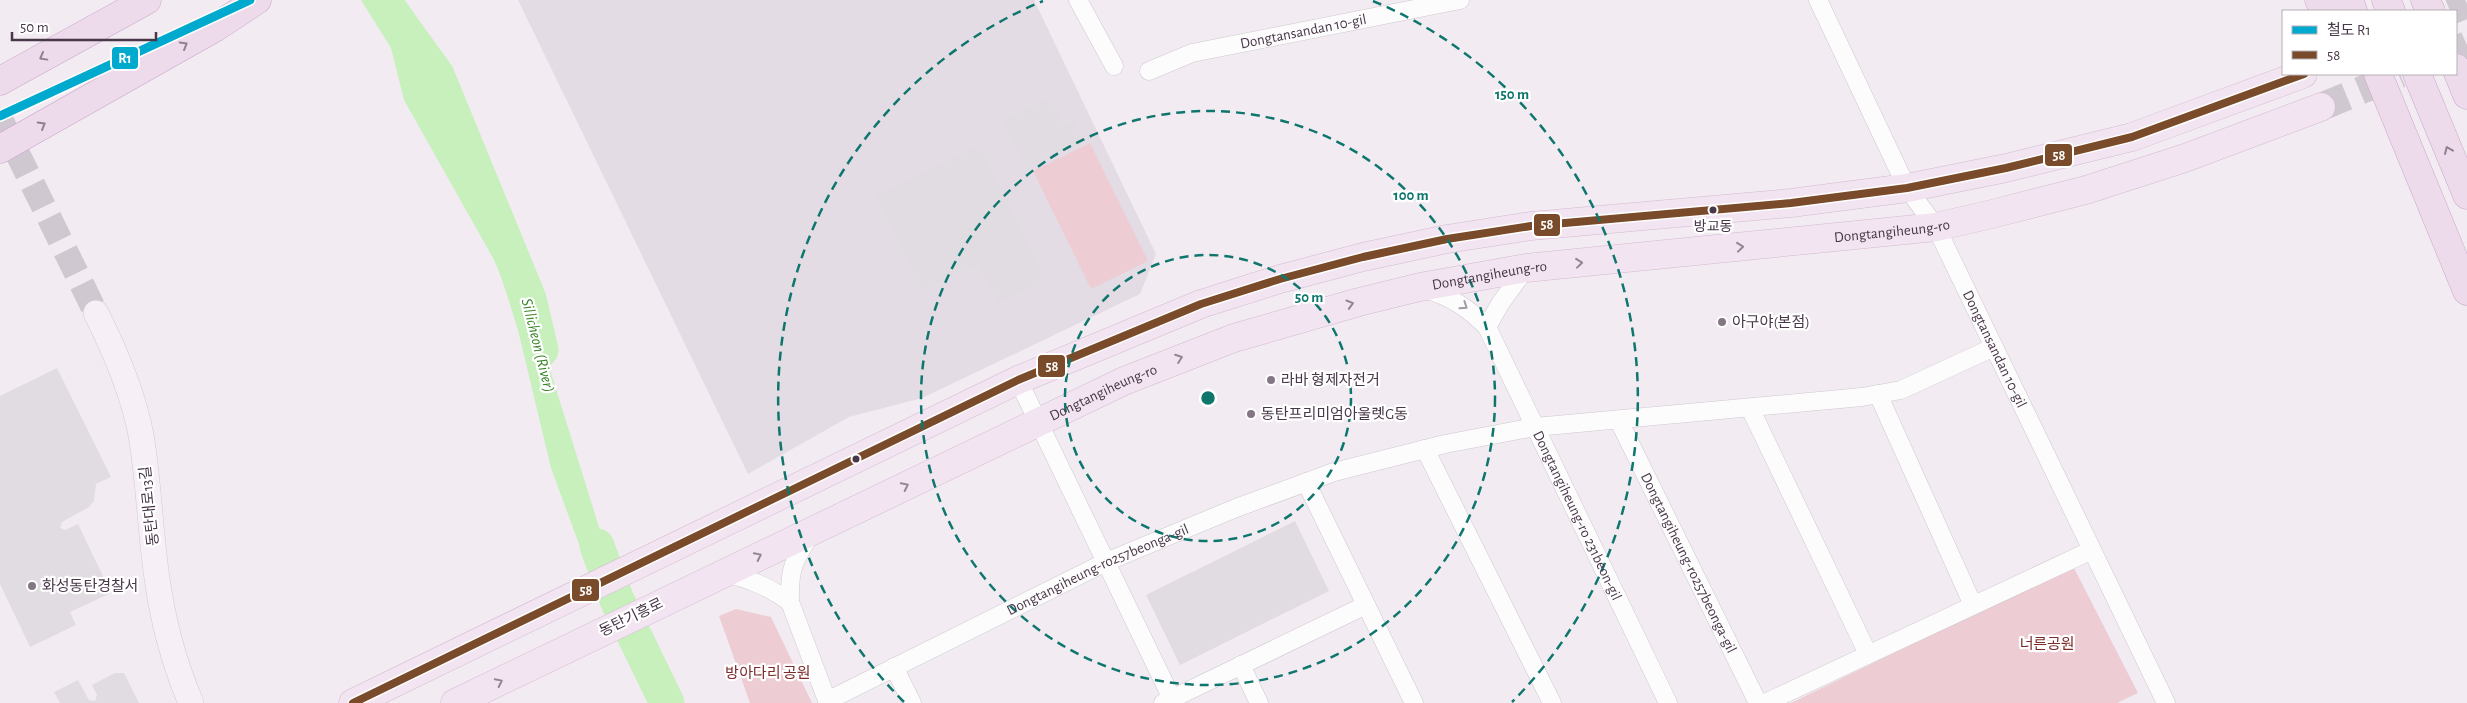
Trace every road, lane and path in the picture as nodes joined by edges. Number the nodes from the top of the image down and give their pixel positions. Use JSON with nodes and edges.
{"nodes":[{"id":1,"x":147,"y":0,"type":"edge"},
{"id":2,"x":257,"y":0,"type":"edge"},
{"id":3,"x":1078,"y":0,"type":"edge"},
{"id":4,"x":1460,"y":0,"type":"edge"},
{"id":5,"x":1818,"y":0,"type":"edge"},
{"id":6,"x":1114,"y":66,"type":"dead end"},
{"id":7,"x":2457,"y":70,"type":"edge"},
{"id":8,"x":1149,"y":71,"type":"dead end"},
{"id":9,"x":2300,"y":75,"type":"edge"},
{"id":10,"x":2361,"y":75,"type":"edge"},
{"id":11,"x":2378,"y":75,"type":"edge"},
{"id":12,"x":2417,"y":75,"type":"edge"},
{"id":13,"x":0,"y":80,"type":"edge"},
{"id":14,"x":2467,"y":95,"type":"edge"},
{"id":15,"x":2321,"y":107,"type":"tunnel mouth"},
{"id":16,"x":0,"y":149,"type":"edge"},
{"id":17,"x":1907,"y":188,"type":"junction"},
{"id":18,"x":2467,"y":195,"type":"edge"},
{"id":19,"x":1936,"y":227,"type":"junction"},
{"id":20,"x":2444,"y":236,"type":"junction"},
{"id":21,"x":1526,"y":268,"type":"junction"},
{"id":22,"x":1420,"y":287,"type":"junction"},
{"id":23,"x":2467,"y":291,"type":"edge"},
{"id":24,"x":96,"y":313,"type":"tunnel mouth"},
{"id":25,"x":1487,"y":327,"type":"junction"},
{"id":26,"x":1994,"y":347,"type":"junction"},
{"id":27,"x":1018,"y":380,"type":"junction"},
{"id":28,"x":1878,"y":394,"type":"junction"},
{"id":29,"x":1750,"y":408,"type":"junction"},
{"id":30,"x":1038,"y":421,"type":"junction"},
{"id":31,"x":1619,"y":421,"type":"junction"},
{"id":32,"x":1535,"y":427,"type":"junction"},
{"id":33,"x":1425,"y":449,"type":"junction"},
{"id":34,"x":1306,"y":482,"type":"junction"},
{"id":35,"x":813,"y":530,"type":"junction"},
{"id":36,"x":2092,"y":550,"type":"junction"},
{"id":37,"x":1106,"y":562,"type":"junction"},
{"id":38,"x":724,"y":573,"type":"junction"},
{"id":39,"x":698,"y":585,"type":"joint"},
{"id":40,"x":790,"y":602,"type":"junction"},
{"id":41,"x":1366,"y":605,"type":"junction"},
{"id":42,"x":1973,"y":605,"type":"junction"},
{"id":43,"x":1868,"y":654,"type":"junction"},
{"id":44,"x":1241,"y":665,"type":"junction"},
{"id":45,"x":894,"y":668,"type":"junction"},
{"id":46,"x":1170,"y":701,"type":"edge"},
{"id":47,"x":2160,"y":701,"type":"edge"},
{"id":48,"x":828,"y":702,"type":"edge"},
{"id":49,"x":191,"y":703,"type":"edge"},
{"id":50,"x":353,"y":703,"type":"edge"},
{"id":51,"x":455,"y":703,"type":"edge"},
{"id":52,"x":912,"y":703,"type":"edge"},
{"id":53,"x":1259,"y":703,"type":"edge"},
{"id":54,"x":1414,"y":703,"type":"edge"},
{"id":55,"x":1552,"y":703,"type":"edge"},
{"id":56,"x":1668,"y":703,"type":"edge"},
{"id":57,"x":1758,"y":703,"type":"edge"},
{"id":58,"x":1764,"y":703,"type":"edge"}],
"edges":[{"from":1,"to":13,"type":"highway","one_way":true},
{"from":16,"to":2,"type":"highway","one_way":true},
{"from":3,"to":6,"type":"street"},
{"from":4,"to":8,"type":"street","name":"Dongtansandan 10-gil"},
{"from":5,"to":17,"type":"street","name":"Dongtansandan 10-gil"},
{"from":7,"to":14,"type":"highway"},
{"from":9,"to":17,"type":"main road"},
{"from":10,"to":20,"type":"highway"},
{"from":11,"to":20,"type":"highway"},
{"from":18,"to":12,"type":"highway","one_way":true},
{"from":15,"to":19,"type":"main road","name":"Dongtangiheung-ro"},
{"from":17,"to":19,"type":"street","name":"Dongtansandan 10-gil"},
{"from":17,"to":27,"type":"main road"},
{"from":21,"to":19,"type":"main road","name":"Dongtangiheung-ro","one_way":true},
{"from":19,"to":26,"type":"street","name":"Dongtansandan 10-gil"},
{"from":20,"to":23,"type":"highway"},
{"from":21,"to":22,"type":"main road","name":"Dongtangiheung-ro"},
{"from":21,"to":25,"type":"street"},
{"from":22,"to":25,"type":"street","name":"Dongtangiheung-ro 231beon-gil","one_way":true},
{"from":30,"to":22,"type":"main road","name":"Dongtangiheung-ro","one_way":true},
{"from":24,"to":49,"type":"street","name":"동탄대로13길"},
{"from":25,"to":32,"type":"street","name":"Dongtangiheung-ro 231beon-gil"},
{"from":26,"to":28,"type":"street","name":"Dongtangiheung-ro257beonga-gil"},
{"from":26,"to":36,"type":"street","name":"Dongtansandan 10-gil"},
{"from":27,"to":30,"type":"street"},
{"from":27,"to":50,"type":"main road"},
{"from":28,"to":29,"type":"street","name":"Dongtangiheung-ro257beonga-gil"},
{"from":28,"to":42,"type":"street"},
{"from":29,"to":31,"type":"street","name":"Dongtangiheung-ro257beonga-gil"},
{"from":29,"to":43,"type":"street"},
{"from":35,"to":30,"type":"main road","name":"Dongtangiheung-ro","one_way":true},
{"from":30,"to":37,"type":"street"},
{"from":31,"to":32,"type":"street","name":"Dongtangiheung-ro257beonga-gil"},
{"from":31,"to":57,"type":"street","name":"Dongtangiheung-ro257beonga-gil"},
{"from":32,"to":33,"type":"street","name":"Dongtangiheung-ro257beonga-gil"},
{"from":32,"to":56,"type":"street","name":"Dongtangiheung-ro 231beon-gil"},
{"from":33,"to":34,"type":"street","name":"Dongtangiheung-ro257beonga-gil"},
{"from":33,"to":55,"type":"street"},
{"from":34,"to":37,"type":"street","name":"Dongtangiheung-ro257beonga-gil"},
{"from":34,"to":41,"type":"street"},
{"from":38,"to":35,"type":"main road","name":"Dongtangiheung-ro","one_way":true},
{"from":35,"to":40,"type":"street"},
{"from":36,"to":42,"type":"street"},
{"from":36,"to":47,"type":"street","name":"Dongtansandan 10-gil"},
{"from":37,"to":45,"type":"street","name":"Dongtangiheung-ro257beonga-gil"},
{"from":37,"to":46,"type":"street"},
{"from":38,"to":39,"type":"main road","name":"Dongtangiheung-ro"},
{"from":38,"to":40,"type":"street"},
{"from":51,"to":39,"type":"main road","name":"동탄기흥로","one_way":true},
{"from":40,"to":48,"type":"street"},
{"from":41,"to":44,"type":"street"},
{"from":41,"to":54,"type":"street"},
{"from":42,"to":43,"type":"street"},
{"from":43,"to":58,"type":"street"},
{"from":44,"to":46,"type":"street"},
{"from":44,"to":53,"type":"street"},
{"from":45,"to":48,"type":"street","name":"Dongtangiheung-ro257beonga-gil"},
{"from":45,"to":52,"type":"street"}]}
